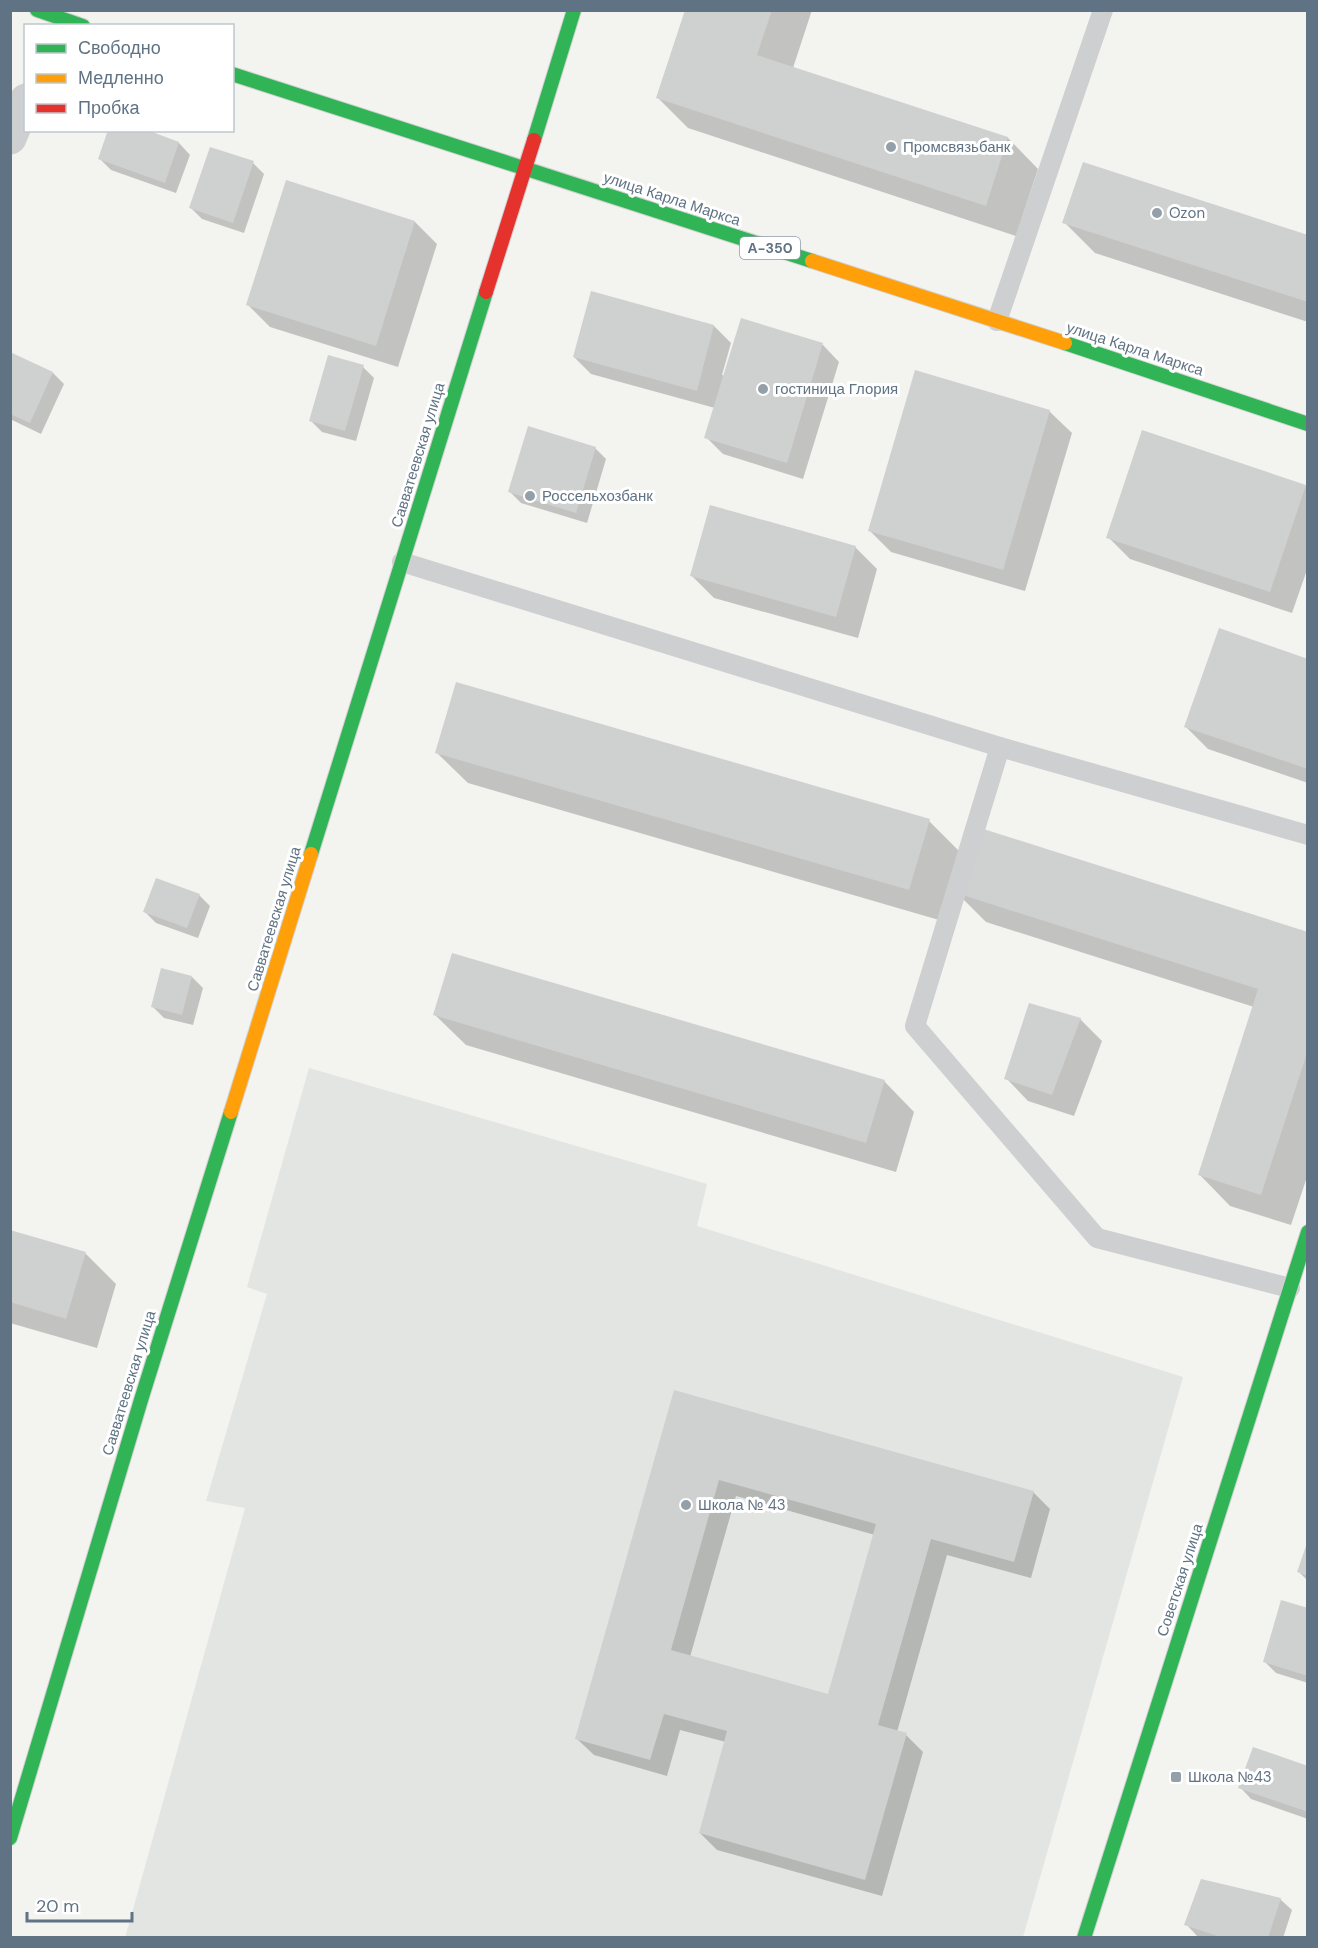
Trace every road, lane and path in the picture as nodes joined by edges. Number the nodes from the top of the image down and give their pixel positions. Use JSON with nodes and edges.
{"nodes":[{"id":1,"x":574,"y":10,"type":"edge"},
{"id":2,"x":1103,"y":10,"type":"edge"},
{"id":3,"x":234,"y":75,"type":"edge"},
{"id":4,"x":24,"y":105,"type":"edge"},
{"id":5,"x":10,"y":138,"type":"edge"},
{"id":6,"x":524,"y":170,"type":"junction"},
{"id":7,"x":997,"y":321,"type":"junction"},
{"id":8,"x":1308,"y":424,"type":"edge"},
{"id":9,"x":402,"y":562,"type":"junction"},
{"id":10,"x":1000,"y":747,"type":"junction"},
{"id":11,"x":1308,"y":835,"type":"edge"},
{"id":12,"x":1308,"y":1232,"type":"edge"},
{"id":13,"x":1290,"y":1288,"type":"junction"},
{"id":14,"x":10,"y":1838,"type":"edge"},
{"id":15,"x":1084,"y":1938,"type":"edge"}],
"edges":[{"from":1,"to":6,"type":"main road","name":"Савватеевская улица"},
{"from":2,"to":7,"type":"lane"},
{"from":3,"to":6,"type":"main road","name":"улица Карла Маркса","number":"А-350"},
{"from":4,"to":5,"type":"street"},
{"from":6,"to":7,"type":"main road","name":"улица Карла Маркса","number":"А-350"},
{"from":6,"to":9,"type":"main road","name":"Савватеевская улица"},
{"from":7,"to":8,"type":"main road","name":"улица Карла Маркса","number":"А-350"},
{"from":9,"to":10,"type":"lane"},
{"from":9,"to":14,"type":"main road","name":"Савватеевская улица"},
{"from":10,"to":11,"type":"lane"},
{"from":10,"to":13,"type":"lane"},
{"from":12,"to":13,"type":"main road","name":"Советская улица"},
{"from":13,"to":15,"type":"main road","name":"Советская улица"}]}
